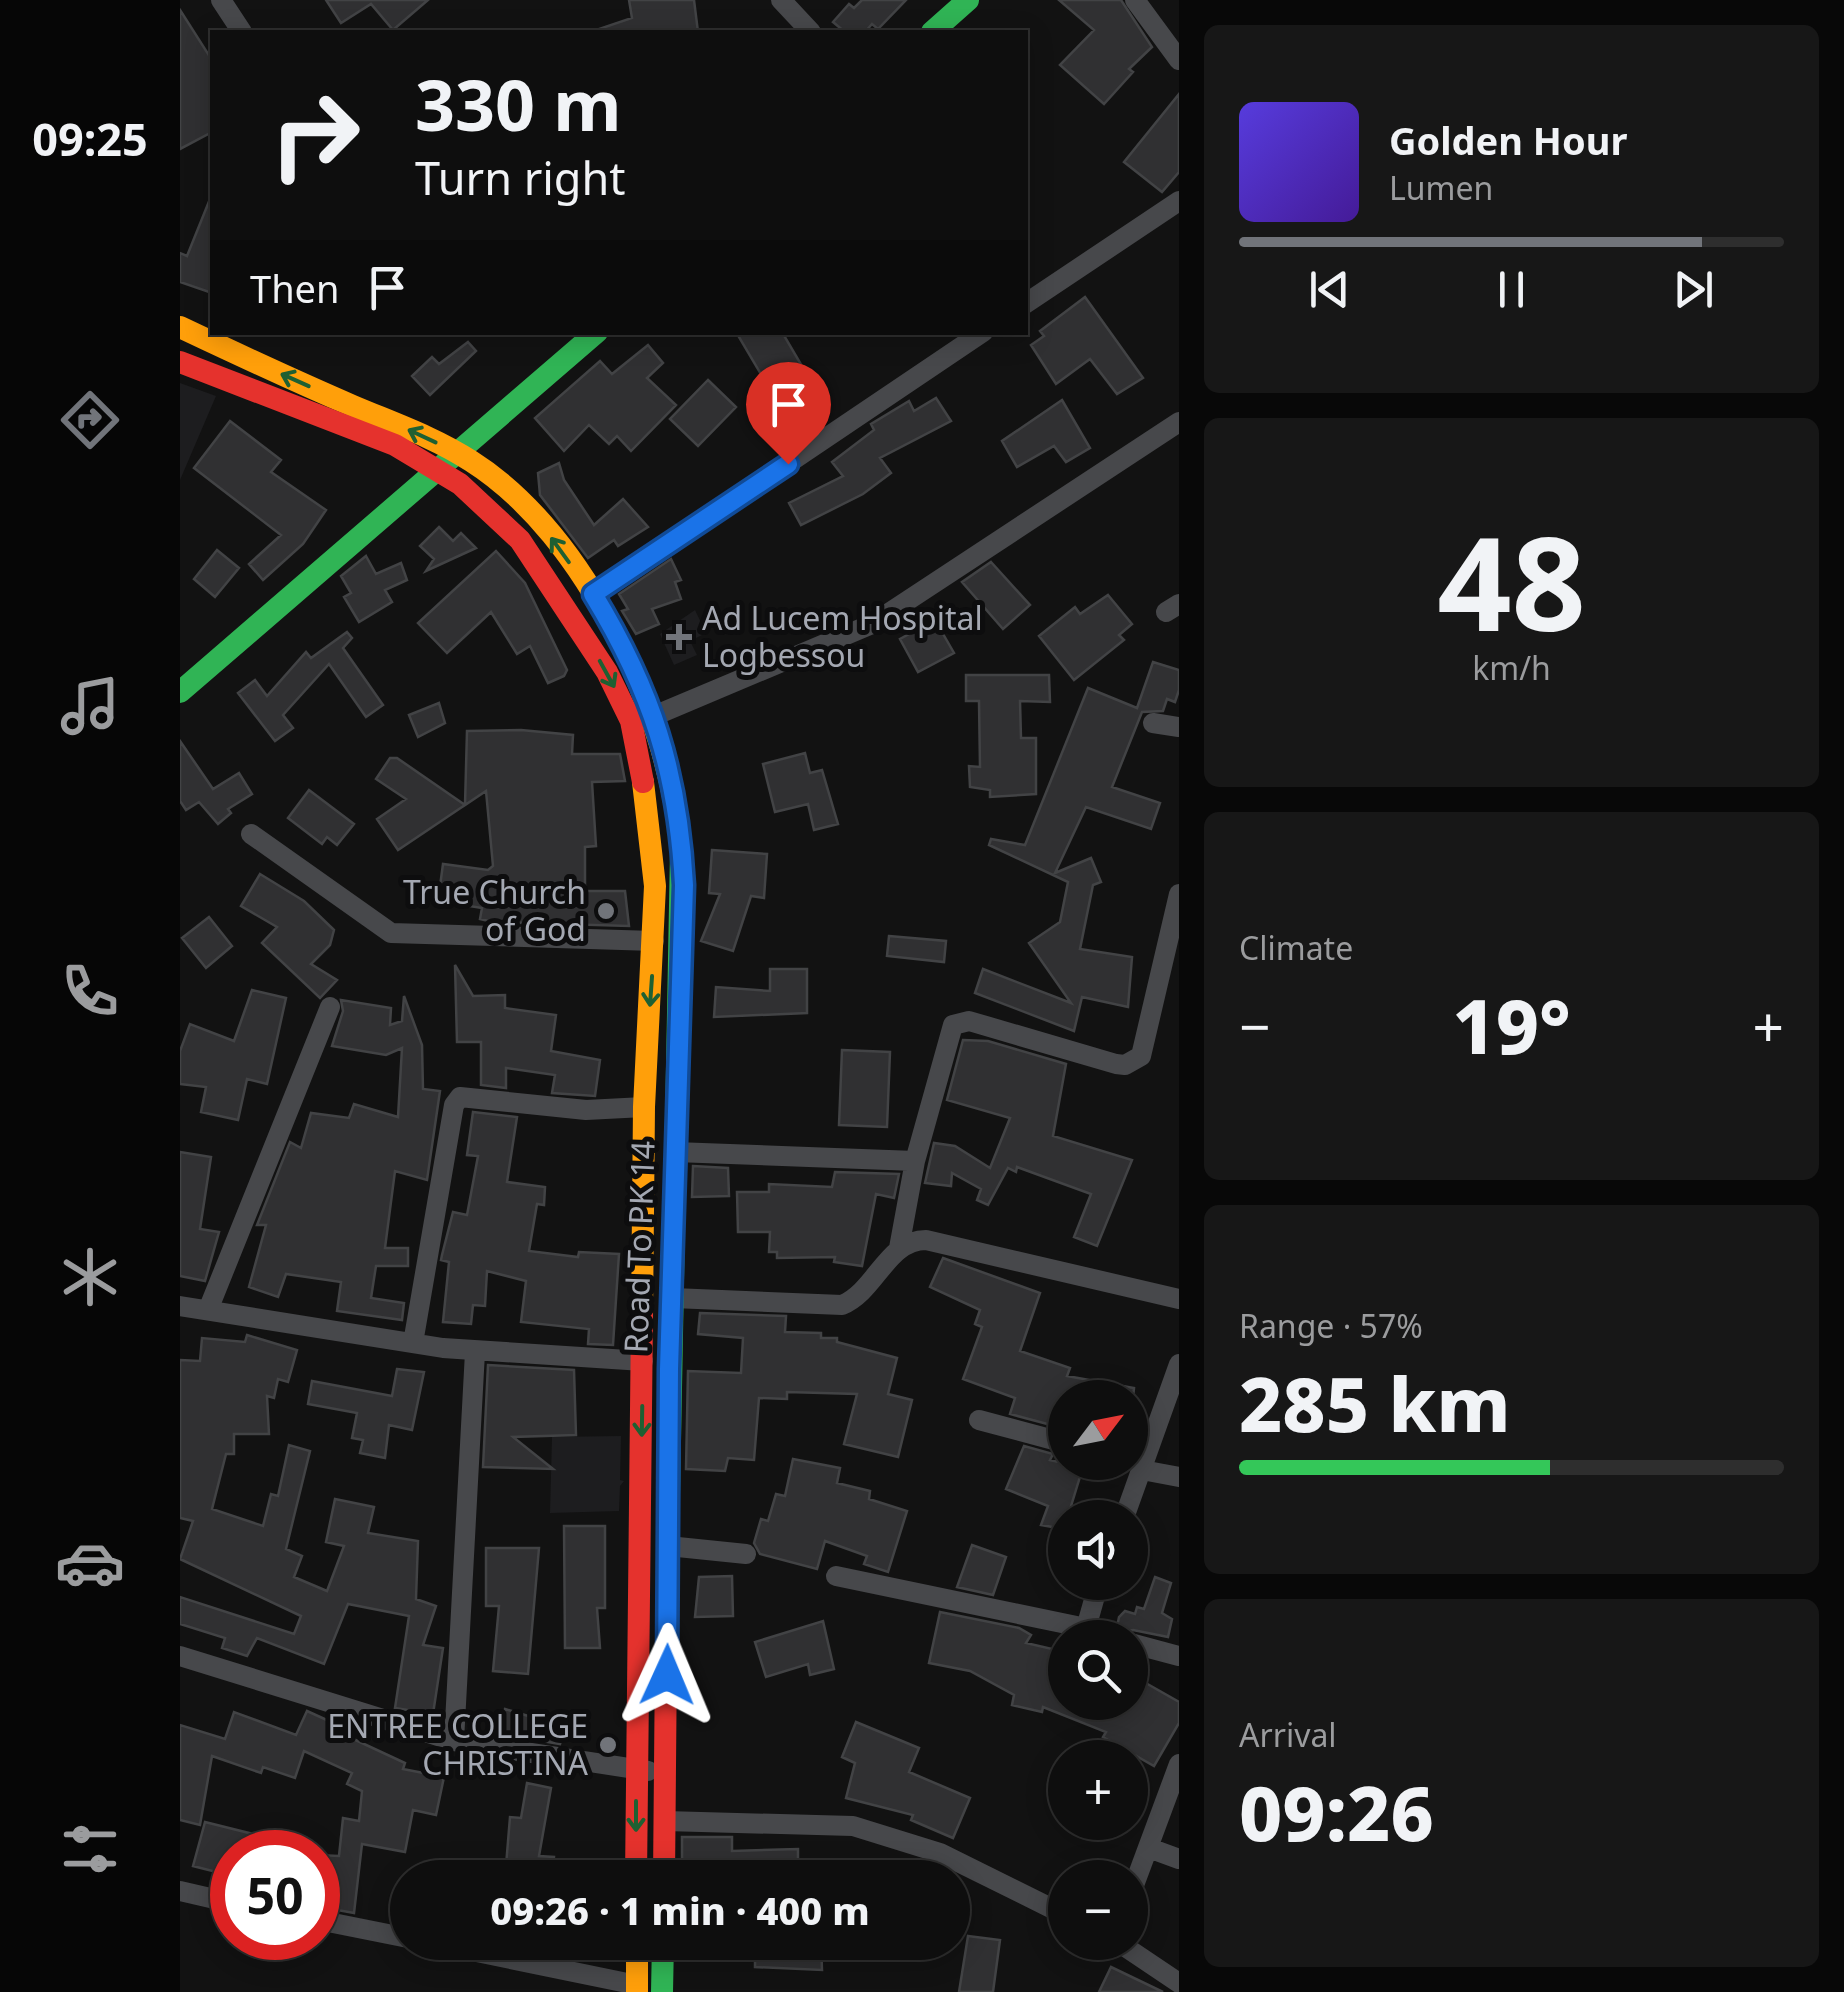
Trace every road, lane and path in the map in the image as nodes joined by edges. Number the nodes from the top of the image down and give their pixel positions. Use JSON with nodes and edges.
{"nodes":[{"id":1,"x":222,"y":0,"type":"edge"},
{"id":2,"x":781,"y":0,"type":"edge"},
{"id":3,"x":968,"y":0,"type":"edge"},
{"id":4,"x":1135,"y":0,"type":"edge"},
{"id":5,"x":241,"y":30,"type":"edge"},
{"id":6,"x":809,"y":30,"type":"edge"},
{"id":7,"x":934,"y":30,"type":"edge"},
{"id":8,"x":1179,"y":60,"type":"edge"},
{"id":9,"x":1179,"y":201,"type":"edge"},
{"id":10,"x":1028,"y":302,"type":"edge"},
{"id":11,"x":180,"y":328,"type":"edge"},
{"id":12,"x":594,"y":335,"type":"edge"},
{"id":13,"x":979,"y":335,"type":"edge"},
{"id":14,"x":180,"y":362,"type":"edge"},
{"id":15,"x":1179,"y":422,"type":"edge"},
{"id":16,"x":451,"y":462,"type":"junction"},
{"id":17,"x":593,"y":594,"type":"junction"},
{"id":18,"x":180,"y":692,"type":"edge"},
{"id":19,"x":656,"y":715,"type":"junction"},
{"id":20,"x":1153,"y":722,"type":"dead end"},
{"id":21,"x":1179,"y":727,"type":"edge"},
{"id":22,"x":251,"y":834,"type":"dead end"},
{"id":23,"x":1179,"y":894,"type":"edge"},
{"id":24,"x":654,"y":940,"type":"junction"},
{"id":25,"x":330,"y":1007,"type":"dead end"},
{"id":26,"x":644,"y":1107,"type":"junction"},
{"id":27,"x":674,"y":1152,"type":"junction"},
{"id":28,"x":916,"y":1161,"type":"junction"},
{"id":29,"x":899,"y":1248,"type":"junction"},
{"id":30,"x":673,"y":1298,"type":"junction"},
{"id":31,"x":1179,"y":1298,"type":"edge"},
{"id":32,"x":180,"y":1306,"type":"edge"},
{"id":33,"x":208,"y":1310,"type":"junction"},
{"id":34,"x":412,"y":1344,"type":"junction"},
{"id":35,"x":475,"y":1352,"type":"junction"},
{"id":36,"x":643,"y":1361,"type":"junction"},
{"id":37,"x":1179,"y":1364,"type":"edge"},
{"id":38,"x":979,"y":1420,"type":"dead end"},
{"id":39,"x":1048,"y":1438,"type":"edge"},
{"id":40,"x":1148,"y":1442,"type":"edge"},
{"id":41,"x":1148,"y":1467,"type":"edge"},
{"id":42,"x":1179,"y":1477,"type":"edge"},
{"id":43,"x":668,"y":1546,"type":"junction"},
{"id":44,"x":746,"y":1554,"type":"dead end"},
{"id":45,"x":836,"y":1576,"type":"dead end"},
{"id":46,"x":1048,"y":1620,"type":"edge"},
{"id":47,"x":1148,"y":1648,"type":"edge"},
{"id":48,"x":180,"y":1656,"type":"edge"},
{"id":49,"x":1179,"y":1656,"type":"edge"},
{"id":50,"x":454,"y":1741,"type":"junction"},
{"id":51,"x":1179,"y":1764,"type":"edge"},
{"id":52,"x":636,"y":1769,"type":"junction"},
{"id":53,"x":664,"y":1774,"type":"junction"},
{"id":54,"x":666,"y":1821,"type":"junction"},
{"id":55,"x":1149,"y":1848,"type":"junction"},
{"id":56,"x":636,"y":1860,"type":"edge"},
{"id":57,"x":665,"y":1860,"type":"edge"},
{"id":58,"x":1144,"y":1860,"type":"edge"},
{"id":59,"x":1179,"y":1860,"type":"edge"},
{"id":60,"x":180,"y":1892,"type":"edge"},
{"id":61,"x":210,"y":1898,"type":"edge"},
{"id":62,"x":1048,"y":1907,"type":"edge"},
{"id":63,"x":340,"y":1924,"type":"edge"},
{"id":64,"x":390,"y":1934,"type":"edge"},
{"id":65,"x":510,"y":1960,"type":"edge"},
{"id":66,"x":637,"y":1960,"type":"edge"},
{"id":67,"x":663,"y":1960,"type":"edge"},
{"id":68,"x":1145,"y":1960,"type":"edge"},
{"id":69,"x":1179,"y":1983,"type":"edge"},
{"id":70,"x":637,"y":1988,"type":"edge"},
{"id":71,"x":662,"y":1992,"type":"edge"}],
"edges":[{"from":1,"to":5,"type":"street"},
{"from":2,"to":6,"type":"street"},
{"from":3,"to":7,"type":"main road"},
{"from":4,"to":8,"type":"street"},
{"from":9,"to":10,"type":"street"},
{"from":16,"to":11,"type":"main road","one_way":true},
{"from":12,"to":16,"type":"main road"},
{"from":13,"to":17,"type":"street"},
{"from":14,"to":16,"type":"main road"},
{"from":15,"to":19,"type":"street"},
{"from":17,"to":16,"type":"main road","name":"Road To PK 14","one_way":true},
{"from":16,"to":18,"type":"main road"},
{"from":16,"to":24,"type":"main road","name":"Road To PK 14","one_way":true},
{"from":17,"to":19,"type":"main road","name":"Road To PK 14"},
{"from":19,"to":27,"type":"main road","name":"Road To PK 14"},
{"from":20,"to":21,"type":"street"},
{"from":22,"to":24,"type":"street"},
{"from":23,"to":28,"type":"street"},
{"from":24,"to":26,"type":"main road","name":"Road To PK 14","one_way":true},
{"from":25,"to":33,"type":"street"},
{"from":26,"to":34,"type":"street"},
{"from":26,"to":36,"type":"main road","name":"Road To PK 14"},
{"from":27,"to":28,"type":"street"},
{"from":27,"to":30,"type":"main road","name":"Road To PK 14"},
{"from":28,"to":29,"type":"street"},
{"from":29,"to":30,"type":"street"},
{"from":29,"to":31,"type":"street"},
{"from":30,"to":43,"type":"main road","name":"Road To PK 14"},
{"from":32,"to":33,"type":"street"},
{"from":33,"to":34,"type":"street"},
{"from":34,"to":35,"type":"street"},
{"from":35,"to":36,"type":"street"},
{"from":35,"to":50,"type":"street"},
{"from":36,"to":52,"type":"main road","name":"Road To PK 14","one_way":true},
{"from":37,"to":40,"type":"street"},
{"from":38,"to":39,"type":"street"},
{"from":41,"to":42,"type":"street"},
{"from":43,"to":44,"type":"street"},
{"from":43,"to":53,"type":"main road","name":"Road To PK 14"},
{"from":45,"to":46,"type":"street"},
{"from":47,"to":49,"type":"street"},
{"from":48,"to":50,"type":"street"},
{"from":50,"to":52,"type":"street"},
{"from":51,"to":55,"type":"street"},
{"from":52,"to":53,"type":"street"},
{"from":52,"to":56,"type":"main road","name":"Road To PK 14","one_way":true},
{"from":53,"to":54,"type":"main road","name":"Road To PK 14"},
{"from":54,"to":57,"type":"main road","name":"Road To PK 14"},
{"from":54,"to":62,"type":"street"},
{"from":55,"to":58,"type":"street"},
{"from":55,"to":59,"type":"street"},
{"from":60,"to":61,"type":"street"},
{"from":63,"to":64,"type":"street"},
{"from":65,"to":70,"type":"street"},
{"from":66,"to":70,"type":"main road"},
{"from":67,"to":71,"type":"main road"},
{"from":68,"to":69,"type":"street"}]}
